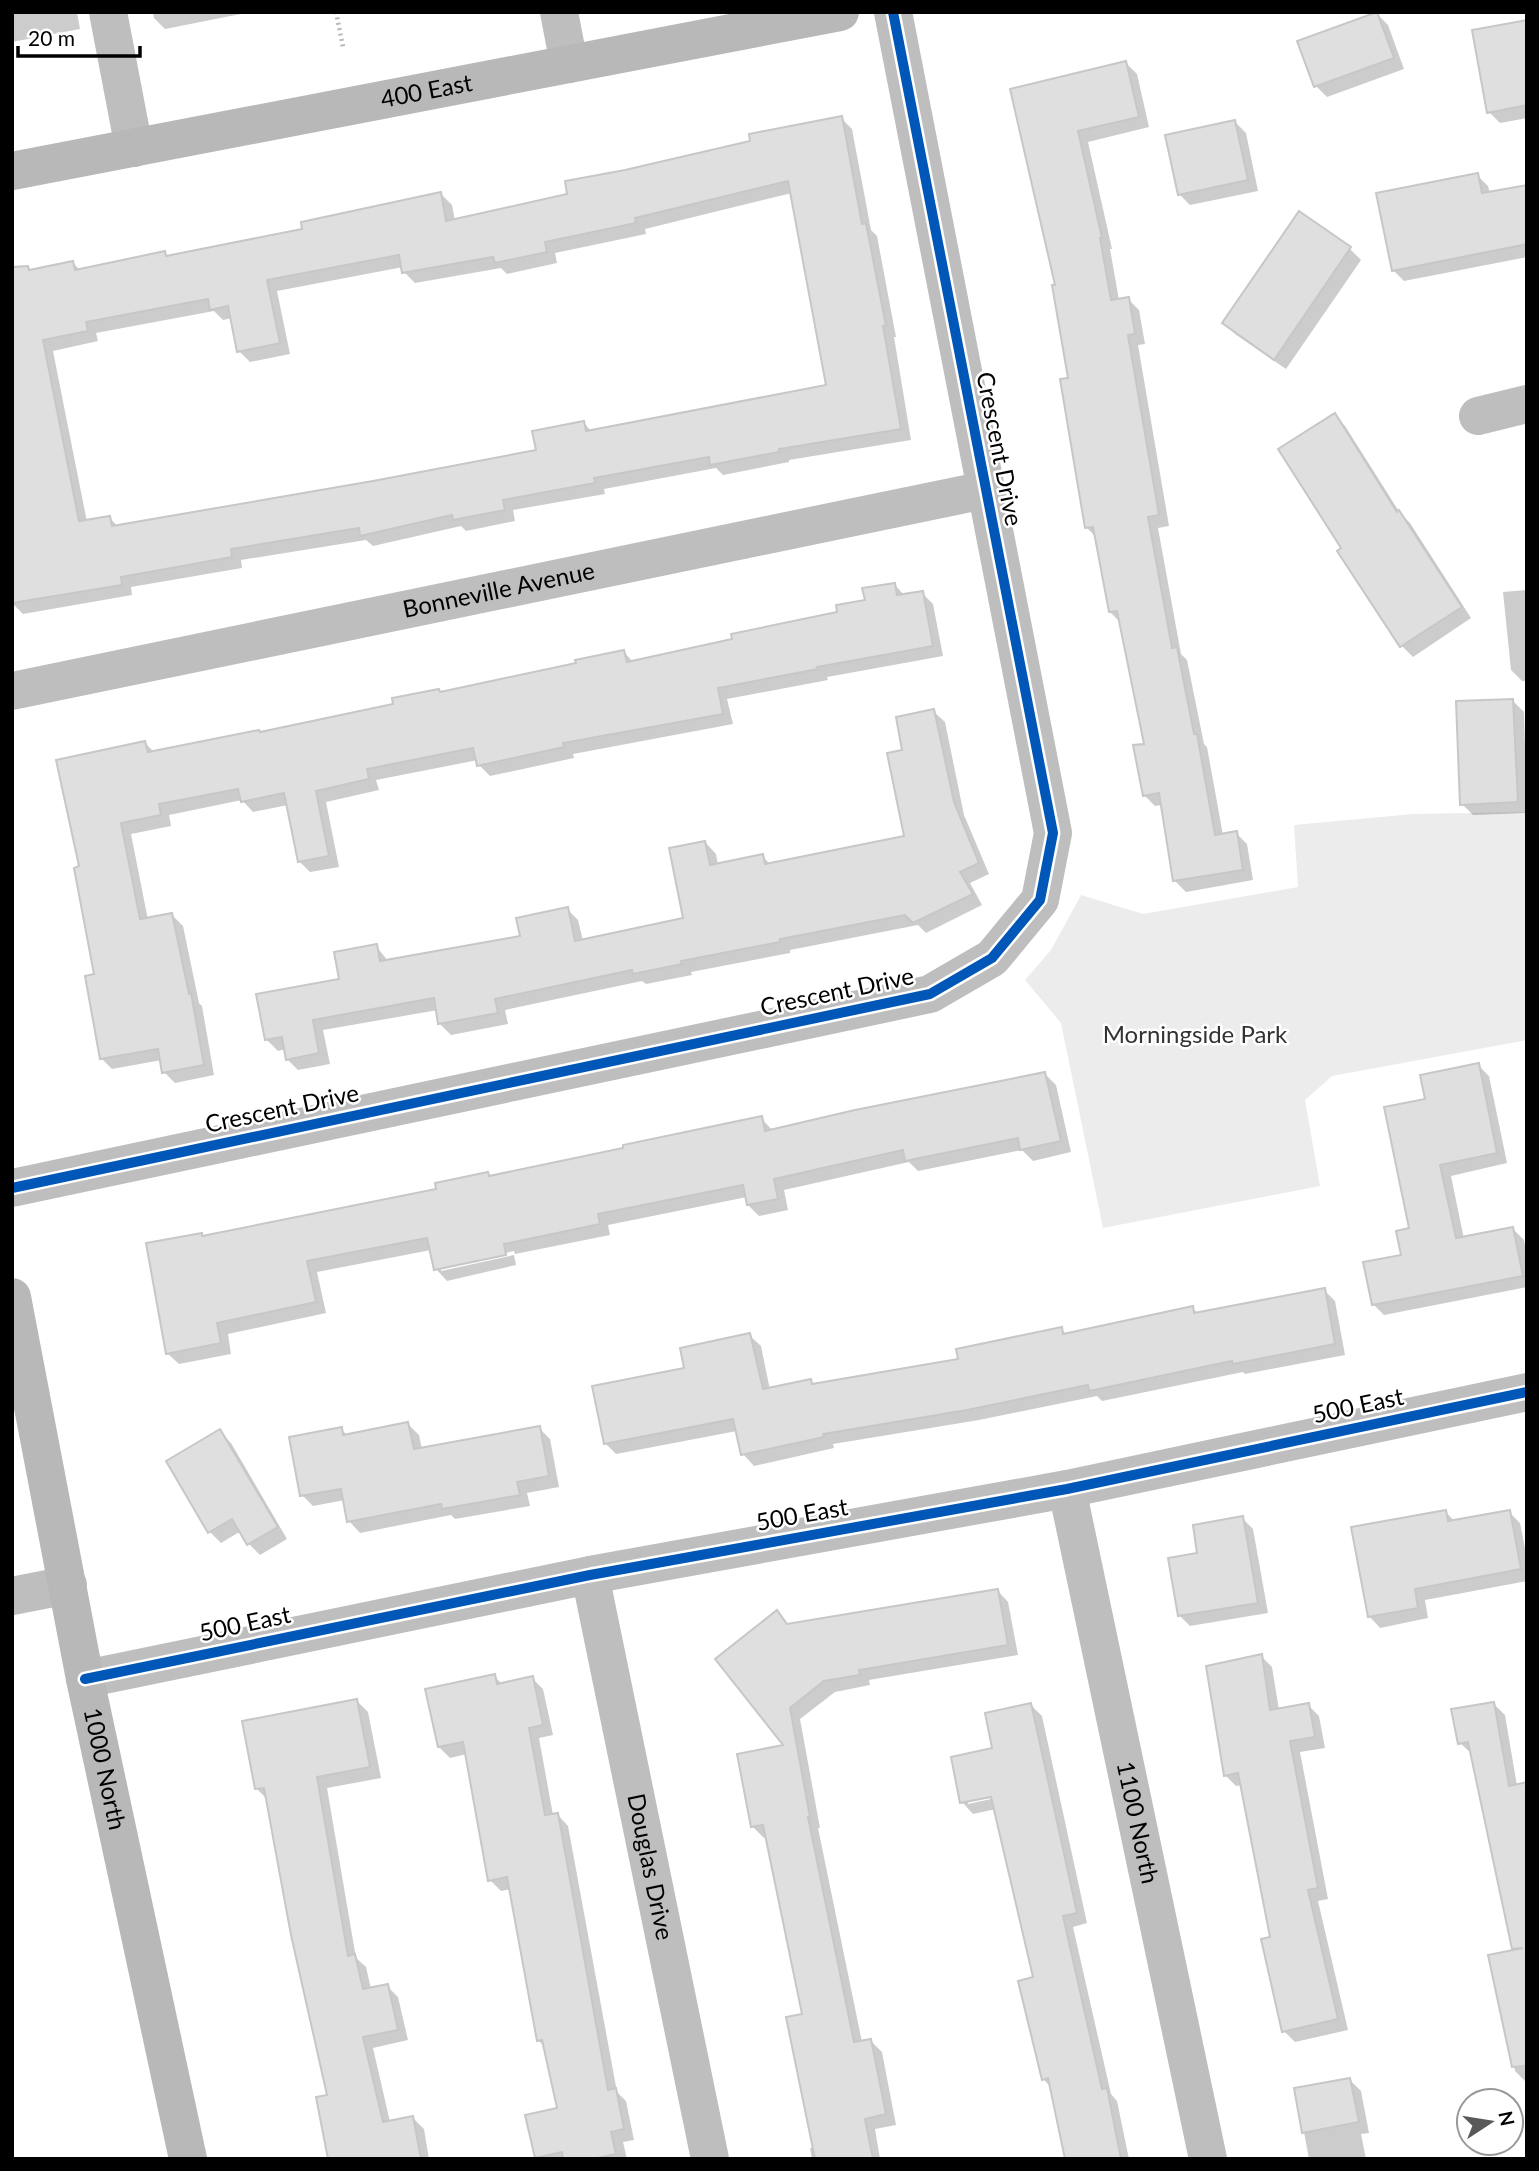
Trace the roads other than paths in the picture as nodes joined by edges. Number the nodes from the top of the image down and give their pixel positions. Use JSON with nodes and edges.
{"nodes":[{"id":1,"x":108,"y":12,"type":"edge"},
{"id":2,"x":559,"y":12,"type":"edge"},
{"id":3,"x":840,"y":12,"type":"edge"},
{"id":4,"x":893,"y":12,"type":"edge"},
{"id":5,"x":569,"y":64,"type":"junction"},
{"id":6,"x":134,"y":148,"type":"junction"},
{"id":7,"x":12,"y":171,"type":"edge"},
{"id":8,"x":1527,"y":404,"type":"edge"},
{"id":9,"x":1478,"y":416,"type":"dead end"},
{"id":10,"x":985,"y":489,"type":"junction"},
{"id":11,"x":12,"y":691,"type":"edge"},
{"id":12,"x":12,"y":1188,"type":"edge"},
{"id":13,"x":12,"y":1297,"type":"edge"},
{"id":14,"x":1527,"y":1392,"type":"edge"},
{"id":15,"x":1067,"y":1489,"type":"junction"},
{"id":16,"x":590,"y":1575,"type":"junction"},
{"id":17,"x":68,"y":1585,"type":"junction"},
{"id":18,"x":12,"y":1596,"type":"edge"},
{"id":19,"x":85,"y":1679,"type":"junction"},
{"id":20,"x":188,"y":2159,"type":"edge"},
{"id":21,"x":710,"y":2159,"type":"edge"},
{"id":22,"x":1208,"y":2159,"type":"edge"}],
"edges":[{"from":1,"to":6,"type":"street"},
{"from":2,"to":5,"type":"street"},
{"from":3,"to":5,"type":"street","name":"400 East"},
{"from":4,"to":10,"type":"street","name":"Crescent Drive"},
{"from":5,"to":6,"type":"street","name":"400 East"},
{"from":6,"to":7,"type":"street","name":"400 East"},
{"from":8,"to":9,"type":"street"},
{"from":10,"to":11,"type":"street","name":"Bonneville Avenue"},
{"from":10,"to":12,"type":"street","name":"Crescent Drive"},
{"from":13,"to":17,"type":"street","name":"1000 North"},
{"from":14,"to":15,"type":"street","name":"500 East"},
{"from":15,"to":16,"type":"street","name":"500 East"},
{"from":15,"to":22,"type":"street","name":"1100 North"},
{"from":16,"to":19,"type":"street","name":"500 East"},
{"from":16,"to":21,"type":"street","name":"Douglas Drive"},
{"from":17,"to":18,"type":"street"},
{"from":17,"to":19,"type":"street","name":"1000 North"},
{"from":19,"to":20,"type":"street","name":"1000 North"}]}
